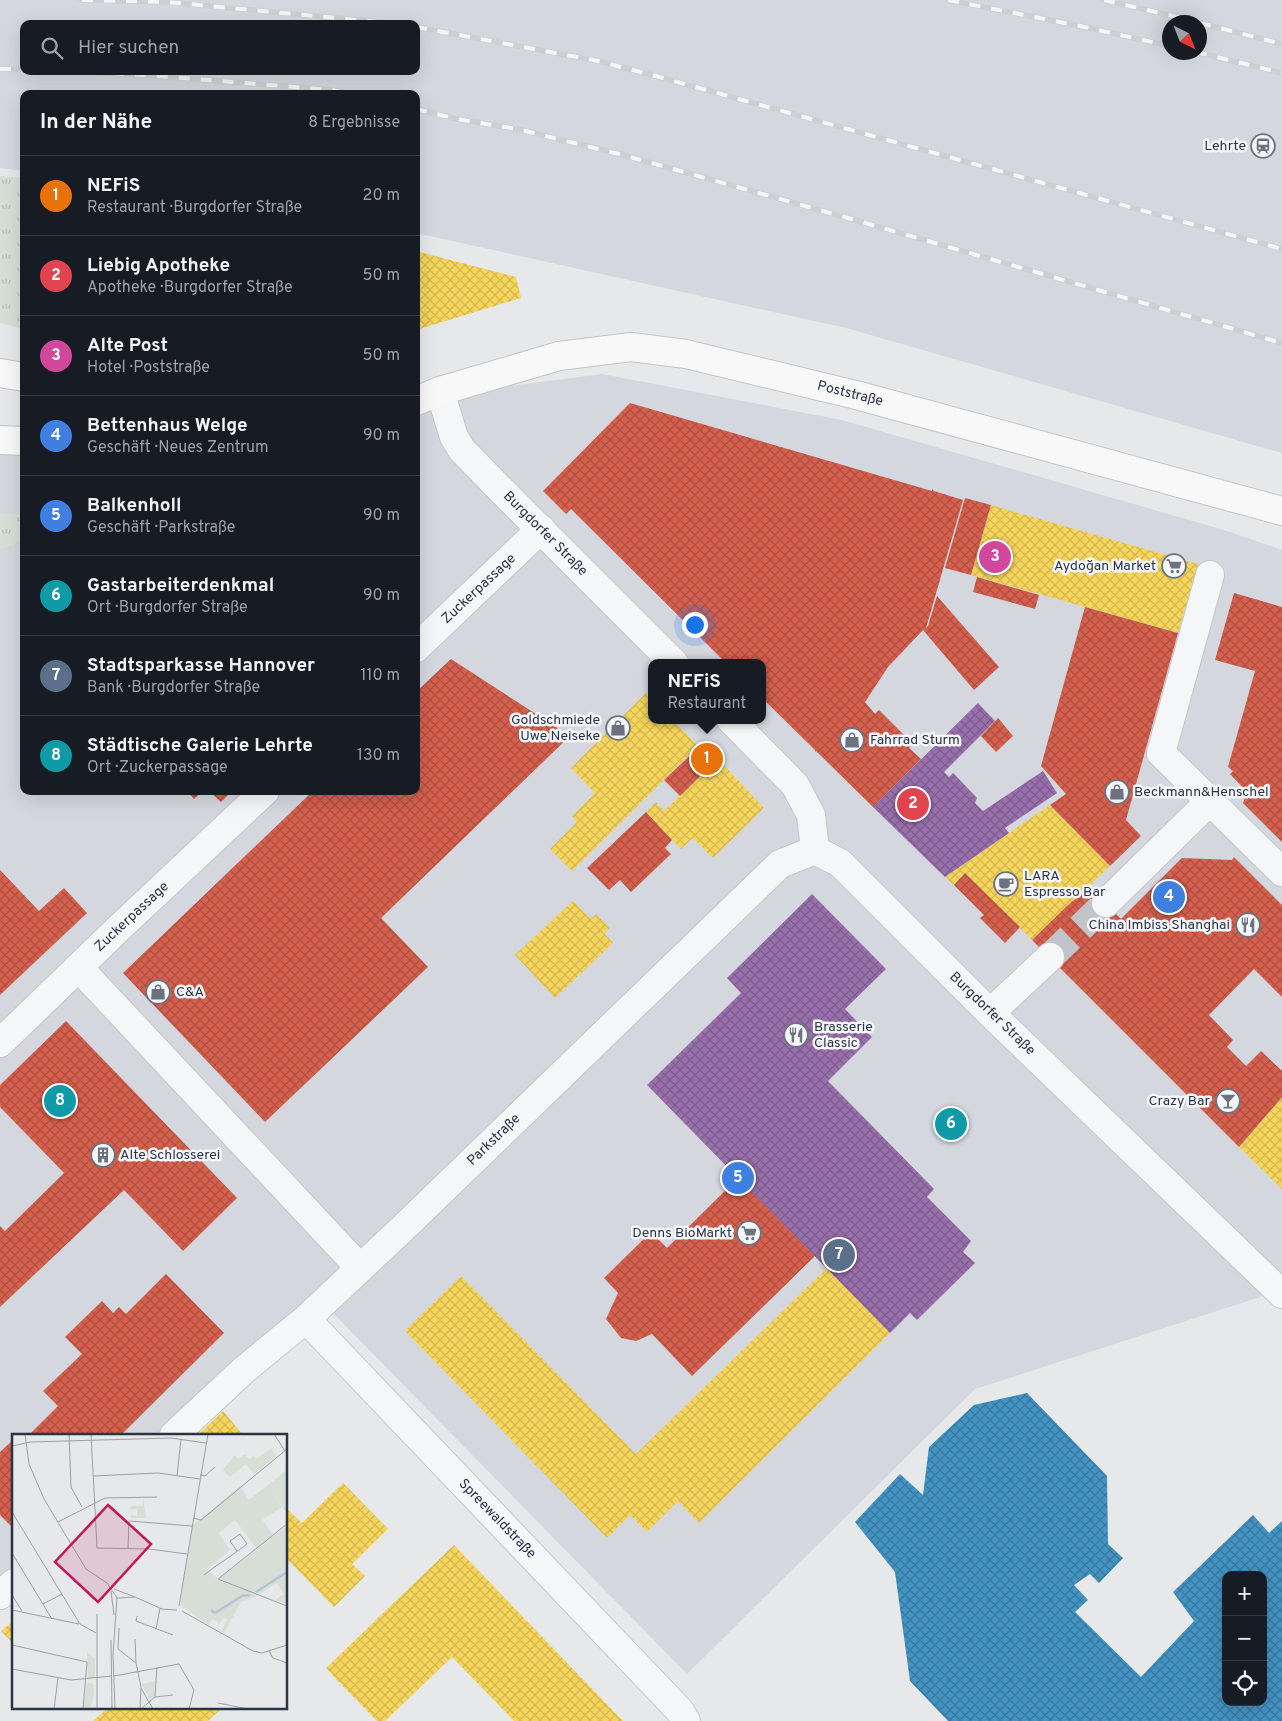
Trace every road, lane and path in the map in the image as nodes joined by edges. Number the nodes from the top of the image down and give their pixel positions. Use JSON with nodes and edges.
{"nodes":[{"id":1,"x":0,"y":373,"type":"edge"},
{"id":2,"x":20,"y":376,"type":"edge"},
{"id":3,"x":424,"y":393,"type":"edge"},
{"id":4,"x":1282,"y":511,"type":"edge"},
{"id":5,"x":541,"y":529,"type":"junction"},
{"id":6,"x":1210,"y":575,"type":"dead end"},
{"id":7,"x":420,"y":644,"type":"edge"},
{"id":8,"x":670,"y":659,"type":"edge"},
{"id":9,"x":735,"y":724,"type":"edge"},
{"id":10,"x":261,"y":795,"type":"edge"},
{"id":11,"x":1210,"y":801,"type":"junction"},
{"id":12,"x":816,"y":850,"type":"junction"},
{"id":13,"x":1282,"y":872,"type":"edge"},
{"id":14,"x":1106,"y":903,"type":"tunnel mouth"},
{"id":15,"x":1050,"y":957,"type":"tunnel mouth"},
{"id":16,"x":79,"y":968,"type":"junction"},
{"id":17,"x":990,"y":1013,"type":"junction"},
{"id":18,"x":0,"y":1043,"type":"edge"},
{"id":19,"x":360,"y":1268,"type":"junction"},
{"id":20,"x":1282,"y":1294,"type":"edge"},
{"id":21,"x":306,"y":1319,"type":"junction"},
{"id":22,"x":175,"y":1434,"type":"edge"},
{"id":23,"x":12,"y":1585,"type":"edge"},
{"id":24,"x":0,"y":1595,"type":"edge"},
{"id":25,"x":686,"y":1721,"type":"edge"}],
"edges":[{"from":1,"to":2,"type":"main road"},
{"from":3,"to":4,"type":"main road","name":"Poststraße"},
{"from":3,"to":5,"type":"street","name":"Burgdorfer Straße"},
{"from":5,"to":7,"type":"street","name":"Zuckerpassage"},
{"from":5,"to":8,"type":"street","name":"Burgdorfer Straße"},
{"from":6,"to":11,"type":"street"},
{"from":9,"to":12,"type":"street"},
{"from":10,"to":16,"type":"street","name":"Zuckerpassage"},
{"from":11,"to":13,"type":"street"},
{"from":11,"to":14,"type":"street"},
{"from":12,"to":17,"type":"street","name":"Burgdorfer Straße"},
{"from":12,"to":19,"type":"street","name":"Parkstraße"},
{"from":15,"to":17,"type":"street"},
{"from":16,"to":18,"type":"street","name":"Zuckerpassage"},
{"from":16,"to":19,"type":"street"},
{"from":17,"to":20,"type":"street","name":"Burgdorfer Straße"},
{"from":19,"to":21,"type":"street","name":"Parkstraße"},
{"from":21,"to":22,"type":"street","name":"Parkstraße"},
{"from":21,"to":25,"type":"street","name":"Spreewaldstraße"},
{"from":23,"to":24,"type":"street"}]}
